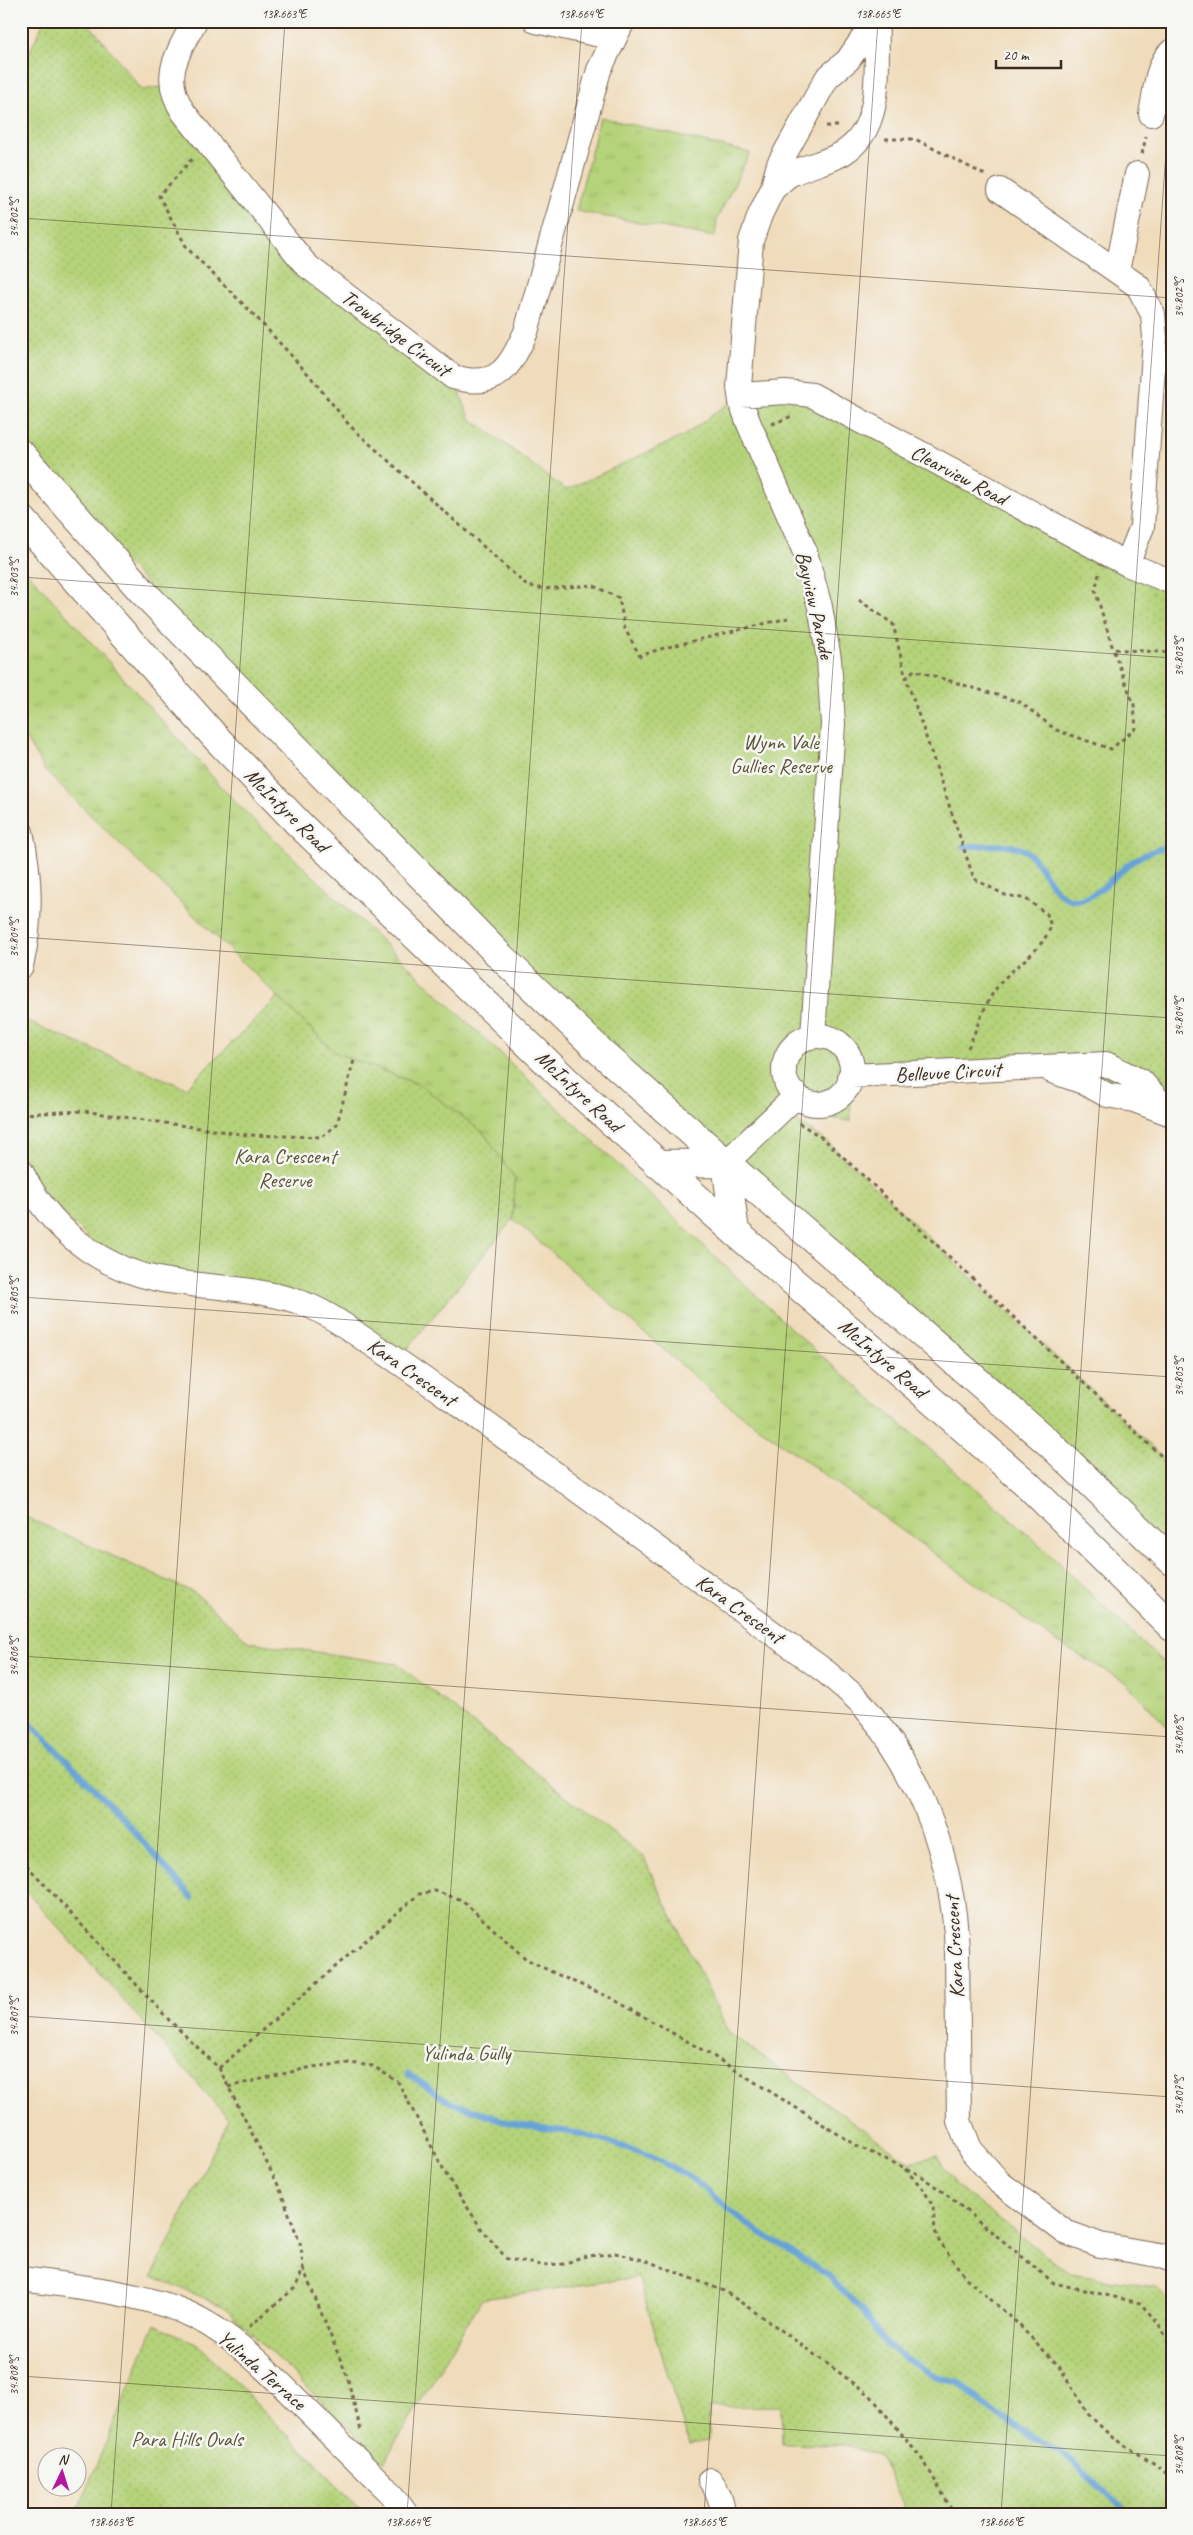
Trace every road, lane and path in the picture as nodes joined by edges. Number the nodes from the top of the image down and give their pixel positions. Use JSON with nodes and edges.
{"nodes":[{"id":1,"x":195,"y":21,"type":"edge"},
{"id":2,"x":536,"y":21,"type":"edge"},
{"id":3,"x":876,"y":21,"type":"edge"},
{"id":4,"x":618,"y":30,"type":"edge"},
{"id":5,"x":1172,"y":51,"type":"edge"},
{"id":6,"x":1152,"y":114,"type":"joint"},
{"id":7,"x":817,"y":126,"type":"dead end"},
{"id":8,"x":845,"y":126,"type":"dead end"},
{"id":9,"x":880,"y":138,"type":"dead end"},
{"id":10,"x":208,"y":142,"type":"junction"},
{"id":11,"x":1138,"y":174,"type":"joint"},
{"id":12,"x":772,"y":190,"type":"junction"},
{"id":13,"x":1000,"y":190,"type":"joint"},
{"id":14,"x":1117,"y":271,"type":"junction"},
{"id":15,"x":740,"y":395,"type":"junction"},
{"id":16,"x":21,"y":454,"type":"edge"},
{"id":17,"x":21,"y":518,"type":"edge"},
{"id":18,"x":1104,"y":552,"type":"junction"},
{"id":19,"x":1127,"y":564,"type":"junction"},
{"id":20,"x":1172,"y":582,"type":"edge"},
{"id":21,"x":859,"y":600,"type":"dead end"},
{"id":22,"x":788,"y":618,"type":"dead end"},
{"id":23,"x":1113,"y":649,"type":"junction"},
{"id":24,"x":1172,"y":653,"type":"edge"},
{"id":25,"x":906,"y":678,"type":"junction"},
{"id":26,"x":21,"y":832,"type":"edge"},
{"id":27,"x":21,"y":966,"type":"edge"},
{"id":28,"x":813,"y":1036,"type":"junction"},
{"id":29,"x":354,"y":1060,"type":"dead end"},
{"id":30,"x":957,"y":1072,"type":"junction"},
{"id":31,"x":850,"y":1076,"type":"junction"},
{"id":32,"x":789,"y":1103,"type":"junction"},
{"id":33,"x":21,"y":1114,"type":"edge"},
{"id":34,"x":1171,"y":1115,"type":"edge"},
{"id":35,"x":726,"y":1163,"type":"junction"},
{"id":36,"x":657,"y":1164,"type":"junction"},
{"id":37,"x":21,"y":1172,"type":"edge"},
{"id":38,"x":734,"y":1232,"type":"junction"},
{"id":39,"x":1172,"y":1466,"type":"edge"},
{"id":40,"x":1172,"y":1561,"type":"edge"},
{"id":41,"x":1172,"y":1627,"type":"edge"},
{"id":42,"x":21,"y":1859,"type":"edge"},
{"id":43,"x":219,"y":2068,"type":"junction"},
{"id":44,"x":228,"y":2087,"type":"junction"},
{"id":45,"x":904,"y":2167,"type":"junction"},
{"id":46,"x":1172,"y":2260,"type":"edge"},
{"id":47,"x":303,"y":2268,"type":"junction"},
{"id":48,"x":21,"y":2279,"type":"edge"},
{"id":49,"x":232,"y":2339,"type":"junction"},
{"id":50,"x":1172,"y":2347,"type":"edge"},
{"id":51,"x":361,"y":2433,"type":"dead end"},
{"id":52,"x":1172,"y":2478,"type":"edge"},
{"id":53,"x":710,"y":2480,"type":"dead end"},
{"id":54,"x":406,"y":2514,"type":"edge"},
{"id":55,"x":723,"y":2514,"type":"edge"},
{"id":56,"x":954,"y":2514,"type":"edge"}],
"edges":[{"from":1,"to":10,"type":"street","name":"Trowbridge Circuit"},
{"from":2,"to":4,"type":"street"},
{"from":3,"to":12,"type":"street","name":"Bayview Parade"},
{"from":3,"to":12,"type":"street","name":"Bayview Parade"},
{"from":4,"to":10,"type":"street","name":"Trowbridge Circuit"},
{"from":5,"to":6,"type":"street"},
{"from":6,"to":11,"type":"path"},
{"from":7,"to":8,"type":"path"},
{"from":9,"to":13,"type":"path"},
{"from":10,"to":22,"type":"path"},
{"from":11,"to":14,"type":"street"},
{"from":12,"to":15,"type":"street","name":"Bayview Parade"},
{"from":13,"to":14,"type":"street"},
{"from":14,"to":19,"type":"street"},
{"from":15,"to":18,"type":"street","name":"Clearview Road"},
{"from":15,"to":28,"type":"street","name":"Bayview Parade"},
{"from":16,"to":35,"type":"main road","name":"McIntyre Road"},
{"from":17,"to":36,"type":"main road","name":"McIntyre Road"},
{"from":18,"to":19,"type":"street","name":"Clearview Road"},
{"from":18,"to":23,"type":"path"},
{"from":19,"to":20,"type":"street","name":"Clearview Road"},
{"from":21,"to":25,"type":"path"},
{"from":23,"to":24,"type":"path"},
{"from":23,"to":25,"type":"path"},
{"from":25,"to":30,"type":"path"},
{"from":26,"to":27,"type":"street"},
{"from":28,"to":31,"type":"street"},
{"from":28,"to":32,"type":"street"},
{"from":29,"to":33,"type":"path"},
{"from":30,"to":31,"type":"street","name":"Bellevue Circuit"},
{"from":30,"to":34,"type":"street","name":"Bellevue Circuit"},
{"from":31,"to":32,"type":"street"},
{"from":32,"to":35,"type":"street"},
{"from":32,"to":39,"type":"path"},
{"from":35,"to":36,"type":"main road"},
{"from":35,"to":38,"type":"main road"},
{"from":35,"to":40,"type":"main road","name":"McIntyre Road"},
{"from":36,"to":38,"type":"main road","name":"McIntyre Road"},
{"from":37,"to":46,"type":"street","name":"Kara Crescent"},
{"from":38,"to":41,"type":"main road","name":"McIntyre Road"},
{"from":42,"to":43,"type":"path"},
{"from":43,"to":44,"type":"path"},
{"from":43,"to":45,"type":"path"},
{"from":44,"to":47,"type":"path"},
{"from":44,"to":56,"type":"path"},
{"from":45,"to":50,"type":"path"},
{"from":45,"to":52,"type":"path"},
{"from":47,"to":49,"type":"path"},
{"from":47,"to":51,"type":"path"},
{"from":48,"to":49,"type":"street","name":"Yulinda Terrace"},
{"from":49,"to":54,"type":"street","name":"Yulinda Terrace"},
{"from":53,"to":55,"type":"street"}]}
